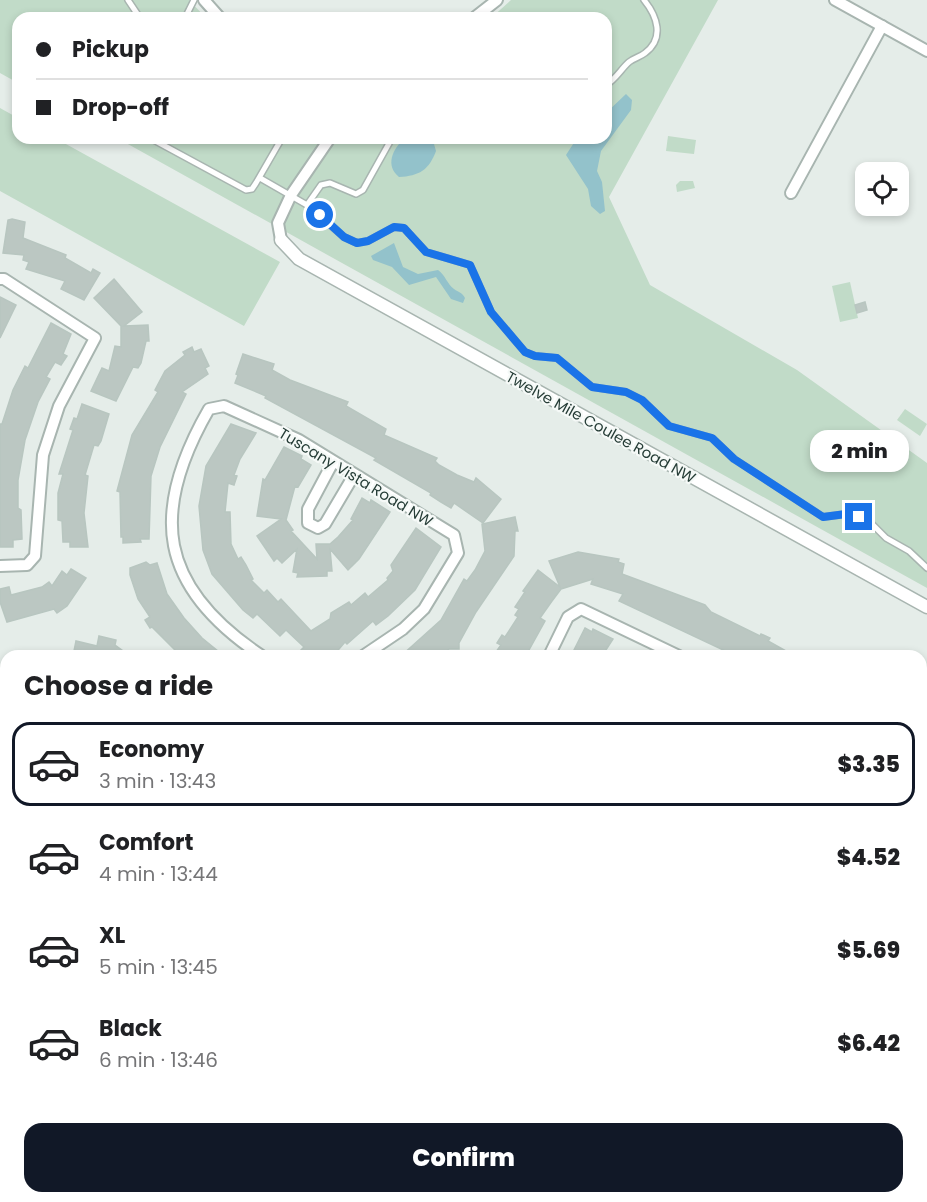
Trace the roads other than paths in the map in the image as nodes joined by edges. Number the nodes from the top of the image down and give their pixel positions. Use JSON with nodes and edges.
{"nodes":[{"id":1,"x":204,"y":0,"type":"edge"},
{"id":2,"x":497,"y":0,"type":"edge"},
{"id":3,"x":644,"y":0,"type":"edge"},
{"id":4,"x":835,"y":0,"type":"edge"},
{"id":5,"x":215,"y":12,"type":"edge"},
{"id":6,"x":482,"y":12,"type":"edge"},
{"id":7,"x":882,"y":26,"type":"junction"},
{"id":8,"x":927,"y":51,"type":"edge"},
{"id":9,"x":612,"y":81,"type":"edge"},
{"id":10,"x":161,"y":144,"type":"edge"},
{"id":11,"x":279,"y":144,"type":"edge"},
{"id":12,"x":326,"y":144,"type":"edge"},
{"id":13,"x":389,"y":144,"type":"edge"},
{"id":14,"x":260,"y":178,"type":"junction"},
{"id":15,"x":791,"y":192,"type":"dead end"},
{"id":16,"x":291,"y":195,"type":"junction"},
{"id":17,"x":307,"y":205,"type":"junction"},
{"id":18,"x":281,"y":240,"type":"joint"},
{"id":19,"x":0,"y":279,"type":"edge"},
{"id":20,"x":333,"y":462,"type":"junction"},
{"id":21,"x":354,"y":475,"type":"junction"},
{"id":22,"x":0,"y":566,"type":"edge"},
{"id":23,"x":927,"y":568,"type":"edge"},
{"id":24,"x":927,"y":607,"type":"edge"},
{"id":25,"x":253,"y":650,"type":"edge"},
{"id":26,"x":372,"y":650,"type":"edge"},
{"id":27,"x":552,"y":650,"type":"edge"},
{"id":28,"x":666,"y":650,"type":"edge"}],
"edges":[{"from":1,"to":5,"type":"street"},
{"from":2,"to":6,"type":"street"},
{"from":3,"to":9,"type":"lane"},
{"from":4,"to":7,"type":"street"},
{"from":7,"to":8,"type":"street"},
{"from":7,"to":15,"type":"street"},
{"from":10,"to":14,"type":"lane"},
{"from":11,"to":14,"type":"lane"},
{"from":12,"to":16,"type":"street"},
{"from":13,"to":17,"type":"lane"},
{"from":14,"to":16,"type":"lane"},
{"from":16,"to":17,"type":"lane"},
{"from":16,"to":18,"type":"street"},
{"from":17,"to":23,"type":"lane"},
{"from":18,"to":24,"type":"street","name":"Twelve Mile Coulee Road NW"},
{"from":19,"to":22,"type":"street"},
{"from":20,"to":21,"type":"street","name":"Tuscany Vista Road NW"},
{"from":20,"to":21,"type":"street"},
{"from":20,"to":25,"type":"street","name":"Tuscany Vista Road NW"},
{"from":21,"to":26,"type":"street","name":"Tuscany Vista Road NW"},
{"from":27,"to":28,"type":"street"}]}
